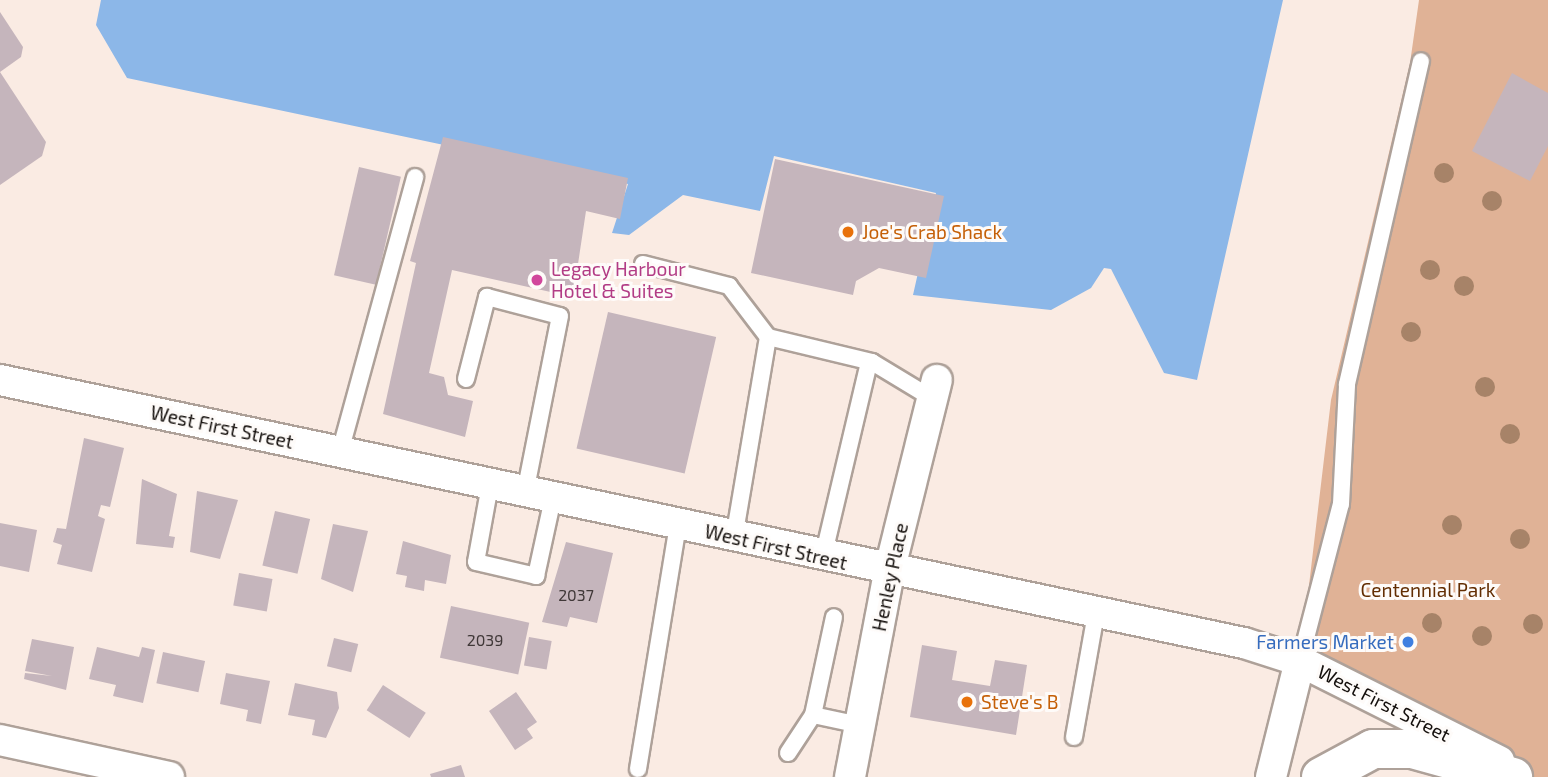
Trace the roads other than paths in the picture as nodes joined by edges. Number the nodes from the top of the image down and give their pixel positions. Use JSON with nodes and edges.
{"nodes":[{"id":1,"x":1421,"y":61,"type":"dead end"},
{"id":2,"x":415,"y":177,"type":"dead end"},
{"id":3,"x":643,"y":264,"type":"dead end"},
{"id":4,"x":768,"y":337,"type":"junction"},
{"id":5,"x":869,"y":362,"type":"junction"},
{"id":6,"x":466,"y":379,"type":"dead end"},
{"id":7,"x":0,"y":380,"type":"edge"},
{"id":8,"x":935,"y":389,"type":"joint"},
{"id":9,"x":340,"y":452,"type":"junction"},
{"id":10,"x":490,"y":485,"type":"junction"},
{"id":11,"x":539,"y":495,"type":"junction"},
{"id":12,"x":678,"y":525,"type":"junction"},
{"id":13,"x":734,"y":537,"type":"junction"},
{"id":14,"x":823,"y":557,"type":"junction"},
{"id":15,"x":889,"y":572,"type":"junction"},
{"id":16,"x":1096,"y":613,"type":"junction"},
{"id":17,"x":834,"y":617,"type":"dead end"},
{"id":18,"x":1300,"y":661,"type":"junction"},
{"id":19,"x":813,"y":715,"type":"junction"},
{"id":20,"x":860,"y":724,"type":"junction"},
{"id":21,"x":1074,"y":737,"type":"dead end"},
{"id":22,"x":0,"y":740,"type":"edge"},
{"id":23,"x":788,"y":753,"type":"dead end"},
{"id":24,"x":638,"y":769,"type":"dead end"},
{"id":25,"x":169,"y":777,"type":"edge"},
{"id":26,"x":850,"y":777,"type":"edge"},
{"id":27,"x":1271,"y":777,"type":"edge"},
{"id":28,"x":1321,"y":777,"type":"edge"},
{"id":29,"x":1513,"y":777,"type":"edge"},
{"id":30,"x":1530,"y":777,"type":"edge"}],
"edges":[{"from":1,"to":18,"type":"lane"},
{"from":2,"to":9,"type":"lane"},
{"from":3,"to":4,"type":"lane"},
{"from":4,"to":5,"type":"lane"},
{"from":4,"to":13,"type":"lane"},
{"from":5,"to":8,"type":"lane"},
{"from":5,"to":14,"type":"lane"},
{"from":6,"to":11,"type":"lane"},
{"from":7,"to":9,"type":"street","name":"West First Street"},
{"from":8,"to":15,"type":"street","name":"Henley Place"},
{"from":9,"to":10,"type":"street","name":"West First Street"},
{"from":10,"to":11,"type":"street","name":"West First Street"},
{"from":10,"to":11,"type":"lane"},
{"from":11,"to":12,"type":"street","name":"West First Street"},
{"from":12,"to":13,"type":"street","name":"West First Street"},
{"from":12,"to":24,"type":"lane"},
{"from":13,"to":14,"type":"street","name":"West First Street"},
{"from":14,"to":15,"type":"street","name":"West First Street"},
{"from":15,"to":16,"type":"street","name":"West First Street"},
{"from":15,"to":20,"type":"street","name":"Henley Place"},
{"from":16,"to":18,"type":"street","name":"West First Street"},
{"from":16,"to":21,"type":"lane"},
{"from":17,"to":19,"type":"lane"},
{"from":18,"to":27,"type":"street"},
{"from":18,"to":30,"type":"street","name":"West First Street"},
{"from":19,"to":20,"type":"lane"},
{"from":19,"to":23,"type":"lane"},
{"from":20,"to":26,"type":"street","name":"Henley Place"},
{"from":22,"to":25,"type":"street"},
{"from":28,"to":29,"type":"main road"}]}
